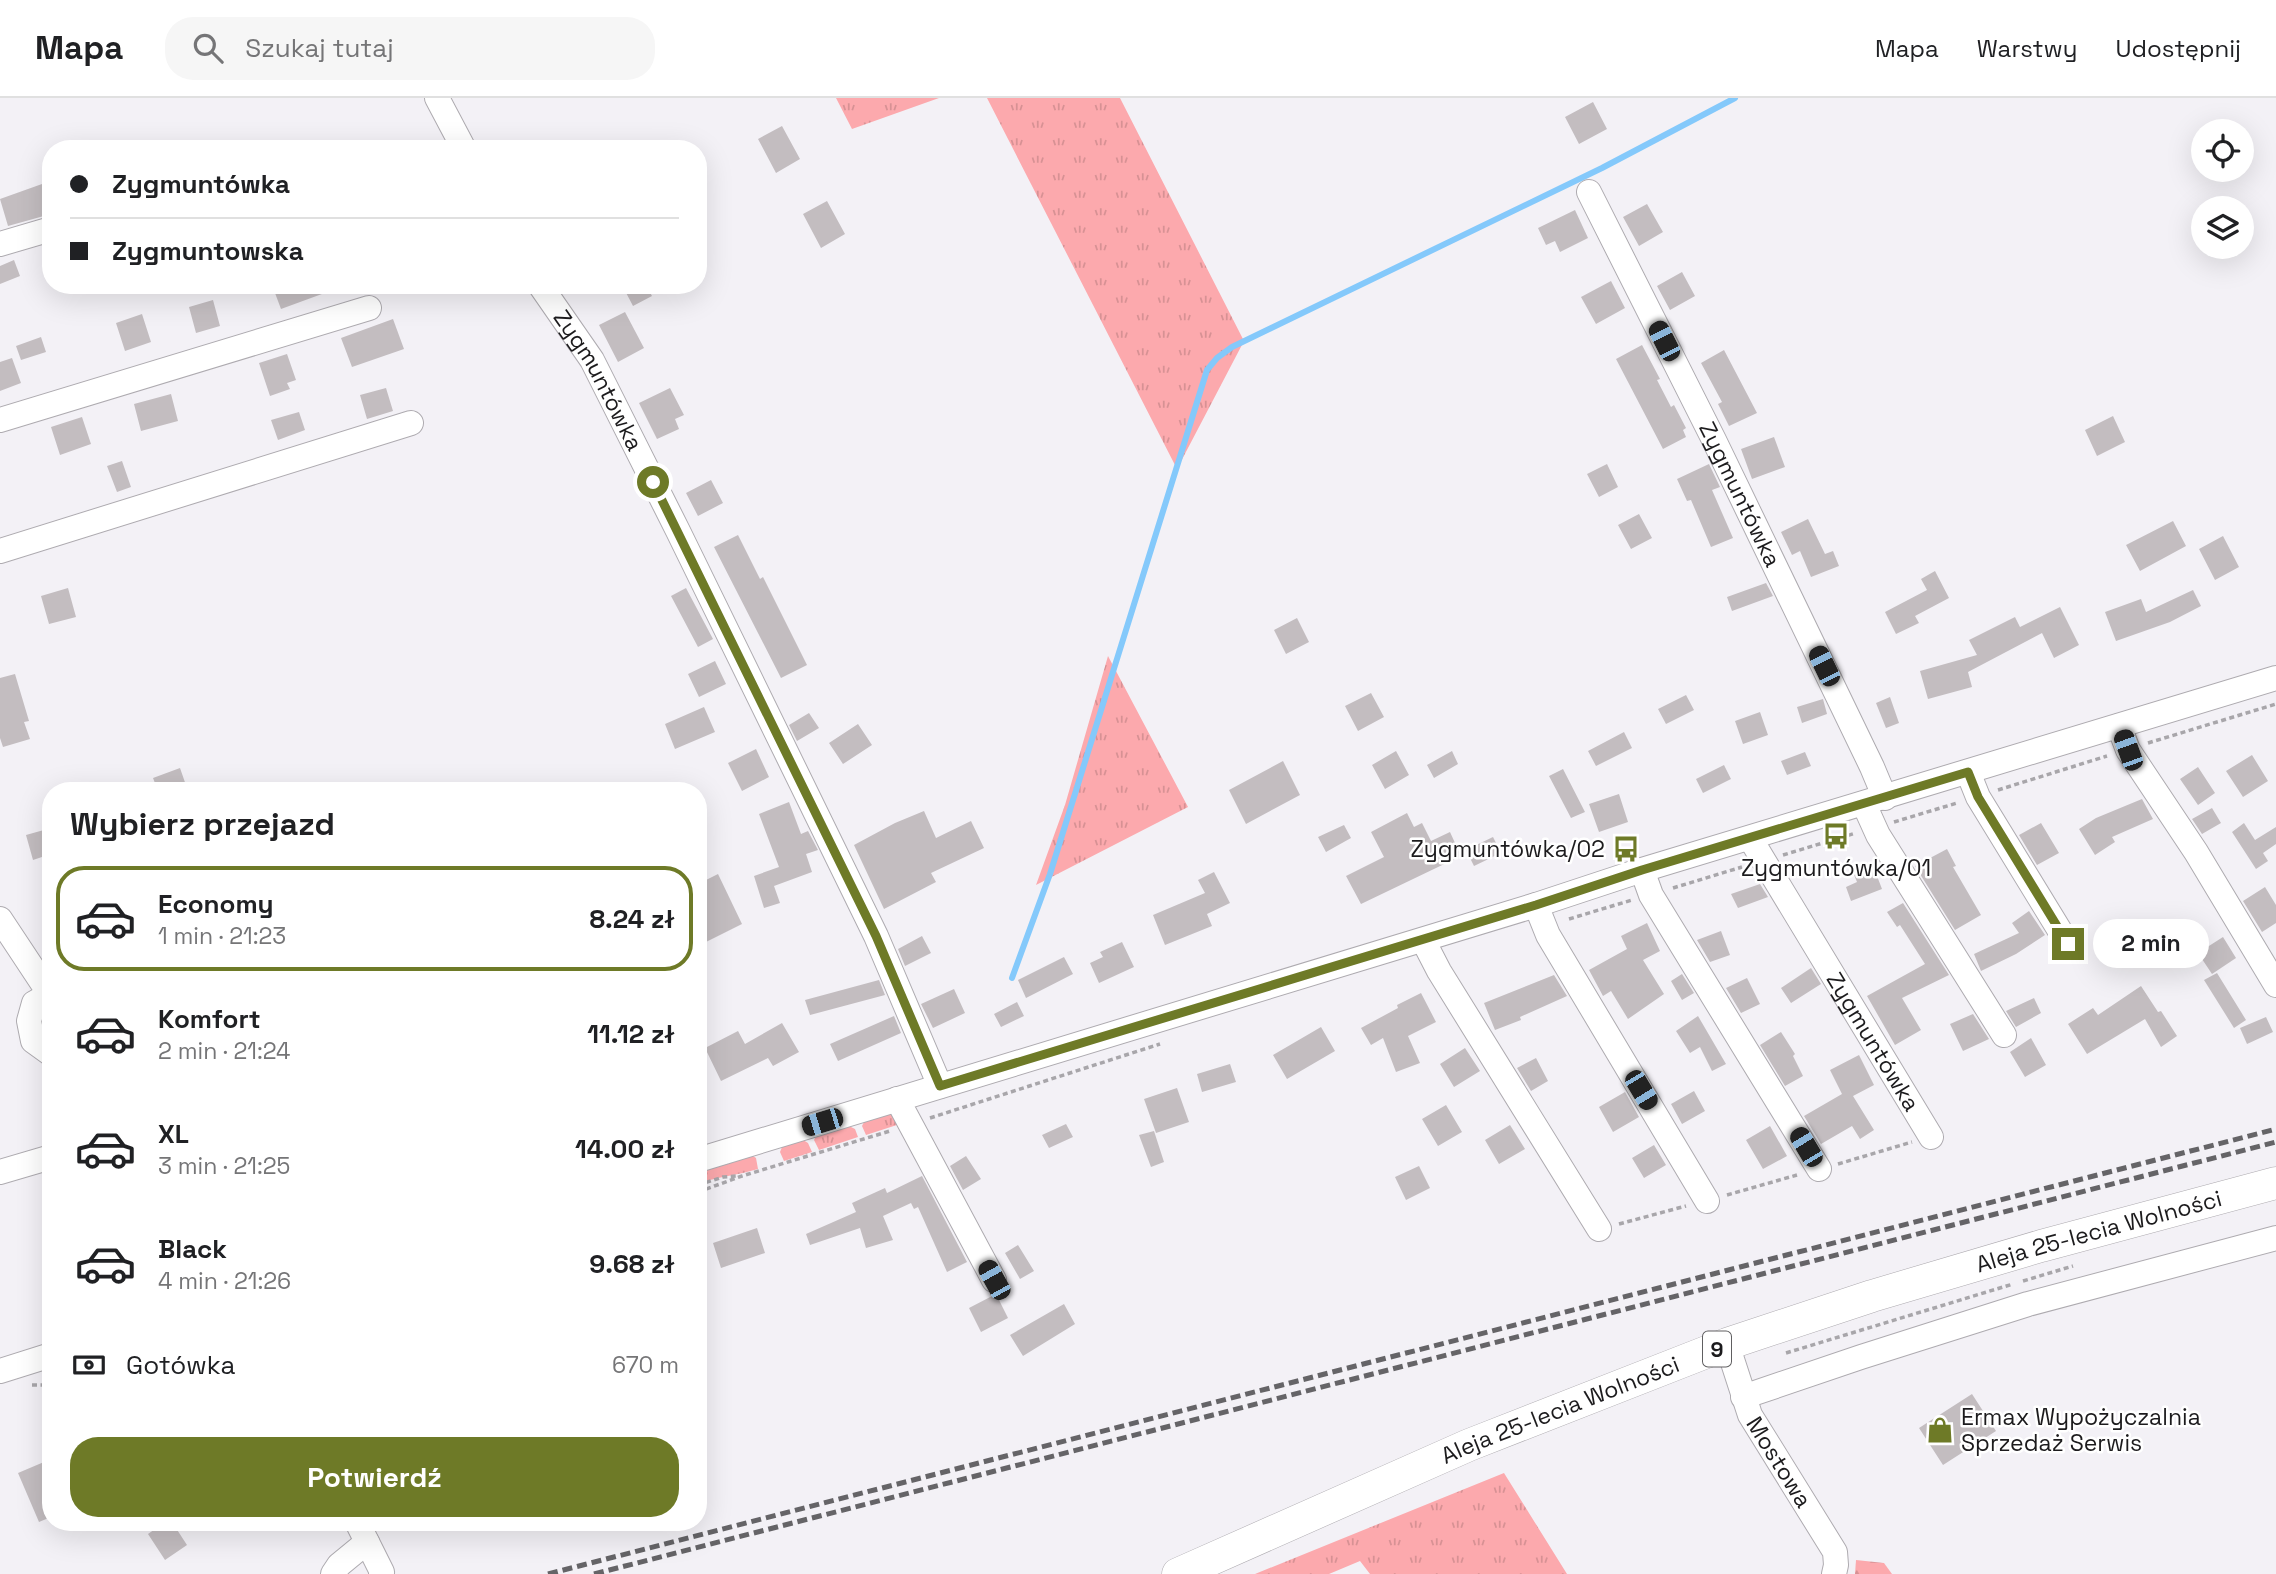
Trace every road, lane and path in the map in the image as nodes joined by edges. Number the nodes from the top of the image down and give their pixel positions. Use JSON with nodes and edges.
{"nodes":[{"id":1,"x":437,"y":98,"type":"edge"},
{"id":2,"x":459,"y":140,"type":"edge"},
{"id":3,"x":1589,"y":192,"type":"dead end"},
{"id":4,"x":42,"y":232,"type":"edge"},
{"id":5,"x":0,"y":244,"type":"edge"},
{"id":6,"x":546,"y":294,"type":"edge"},
{"id":7,"x":369,"y":309,"type":"dead end"},
{"id":8,"x":0,"y":419,"type":"edge"},
{"id":9,"x":411,"y":422,"type":"dead end"},
{"id":10,"x":0,"y":551,"type":"edge"},
{"id":11,"x":2276,"y":678,"type":"edge"},
{"id":12,"x":2276,"y":704,"type":"edge"},
{"id":13,"x":2119,"y":726,"type":"junction"},
{"id":14,"x":2128,"y":750,"type":"junction"},
{"id":15,"x":1968,"y":772,"type":"junction"},
{"id":16,"x":1978,"y":797,"type":"junction"},
{"id":17,"x":1875,"y":801,"type":"junction"},
{"id":18,"x":1874,"y":828,"type":"junction"},
{"id":19,"x":1750,"y":838,"type":"junction"},
{"id":20,"x":1763,"y":862,"type":"junction"},
{"id":21,"x":1642,"y":870,"type":"junction"},
{"id":22,"x":1651,"y":895,"type":"junction"},
{"id":23,"x":1540,"y":916,"type":"junction"},
{"id":24,"x":0,"y":919,"type":"edge"},
{"id":25,"x":1423,"y":940,"type":"junction"},
{"id":26,"x":2068,"y":944,"type":"dead end"},
{"id":27,"x":42,"y":983,"type":"edge"},
{"id":28,"x":2276,"y":985,"type":"edge"},
{"id":29,"x":42,"y":999,"type":"edge"},
{"id":30,"x":2004,"y":1035,"type":"dead end"},
{"id":31,"x":1161,"y":1044,"type":"dead end"},
{"id":32,"x":42,"y":1048,"type":"edge"},
{"id":33,"x":940,"y":1086,"type":"junction"},
{"id":34,"x":897,"y":1100,"type":"junction"},
{"id":35,"x":910,"y":1125,"type":"junction"},
{"id":36,"x":1931,"y":1136,"type":"joint"},
{"id":37,"x":707,"y":1157,"type":"edge"},
{"id":38,"x":42,"y":1160,"type":"edge"},
{"id":39,"x":1819,"y":1169,"type":"junction"},
{"id":40,"x":0,"y":1172,"type":"edge"},
{"id":41,"x":742,"y":1176,"type":"junction"},
{"id":42,"x":707,"y":1182,"type":"edge"},
{"id":43,"x":2276,"y":1183,"type":"edge"},
{"id":44,"x":707,"y":1189,"type":"edge"},
{"id":45,"x":1707,"y":1201,"type":"junction"},
{"id":46,"x":1599,"y":1229,"type":"joint"},
{"id":47,"x":2276,"y":1238,"type":"edge"},
{"id":48,"x":994,"y":1280,"type":"dead end"},
{"id":49,"x":1727,"y":1344,"type":"junction"},
{"id":50,"x":42,"y":1358,"type":"edge"},
{"id":51,"x":0,"y":1371,"type":"edge"},
{"id":52,"x":42,"y":1385,"type":"edge"},
{"id":53,"x":26,"y":1386,"type":"dead end"},
{"id":54,"x":1743,"y":1398,"type":"junction"},
{"id":55,"x":362,"y":1532,"type":"edge"},
{"id":56,"x":382,"y":1573,"type":"edge"},
{"id":57,"x":333,"y":1574,"type":"edge"},
{"id":58,"x":1178,"y":1574,"type":"edge"},
{"id":59,"x":1833,"y":1574,"type":"edge"}],
"edges":[{"from":1,"to":2,"type":"street"},
{"from":3,"to":17,"type":"street","name":"Zygmuntówka"},
{"from":4,"to":5,"type":"street"},
{"from":6,"to":33,"type":"street","name":"Zygmuntówka"},
{"from":7,"to":8,"type":"street"},
{"from":9,"to":10,"type":"street"},
{"from":11,"to":13,"type":"street"},
{"from":12,"to":14,"type":"path"},
{"from":13,"to":14,"type":"street"},
{"from":13,"to":15,"type":"street"},
{"from":14,"to":16,"type":"path"},
{"from":14,"to":28,"type":"street"},
{"from":15,"to":16,"type":"street"},
{"from":15,"to":17,"type":"street"},
{"from":16,"to":18,"type":"path"},
{"from":16,"to":26,"type":"street"},
{"from":17,"to":18,"type":"street","name":"Zygmuntówka"},
{"from":17,"to":19,"type":"street"},
{"from":18,"to":20,"type":"path"},
{"from":18,"to":30,"type":"street","name":"Zygmuntówka"},
{"from":19,"to":20,"type":"street","name":"Zygmuntówka"},
{"from":19,"to":21,"type":"street"},
{"from":20,"to":22,"type":"path"},
{"from":20,"to":36,"type":"street","name":"Zygmuntówka"},
{"from":21,"to":22,"type":"street"},
{"from":21,"to":23,"type":"street"},
{"from":22,"to":23,"type":"path"},
{"from":22,"to":39,"type":"street"},
{"from":23,"to":25,"type":"street"},
{"from":23,"to":45,"type":"street"},
{"from":24,"to":27,"type":"street"},
{"from":25,"to":33,"type":"street"},
{"from":25,"to":46,"type":"street"},
{"from":29,"to":32,"type":"street"},
{"from":31,"to":35,"type":"path"},
{"from":33,"to":34,"type":"street"},
{"from":34,"to":35,"type":"street"},
{"from":34,"to":37,"type":"street"},
{"from":35,"to":41,"type":"path"},
{"from":35,"to":48,"type":"street"},
{"from":36,"to":39,"type":"path"},
{"from":38,"to":40,"type":"street"},
{"from":39,"to":45,"type":"path"},
{"from":41,"to":42,"type":"path"},
{"from":41,"to":44,"type":"path"},
{"from":43,"to":49,"type":"main road","name":"Aleja 25-lecia Wolności","number":"9"},
{"from":45,"to":46,"type":"path"},
{"from":47,"to":54,"type":"street"},
{"from":49,"to":54,"type":"street","name":"Mostowa"},
{"from":49,"to":58,"type":"main road","name":"Aleja 25-lecia Wolności","number":"9"},
{"from":50,"to":51,"type":"street"},
{"from":52,"to":53,"type":"path"},
{"from":54,"to":59,"type":"street","name":"Mostowa"},
{"from":55,"to":56,"type":"street"},
{"from":55,"to":57,"type":"street"}]}
